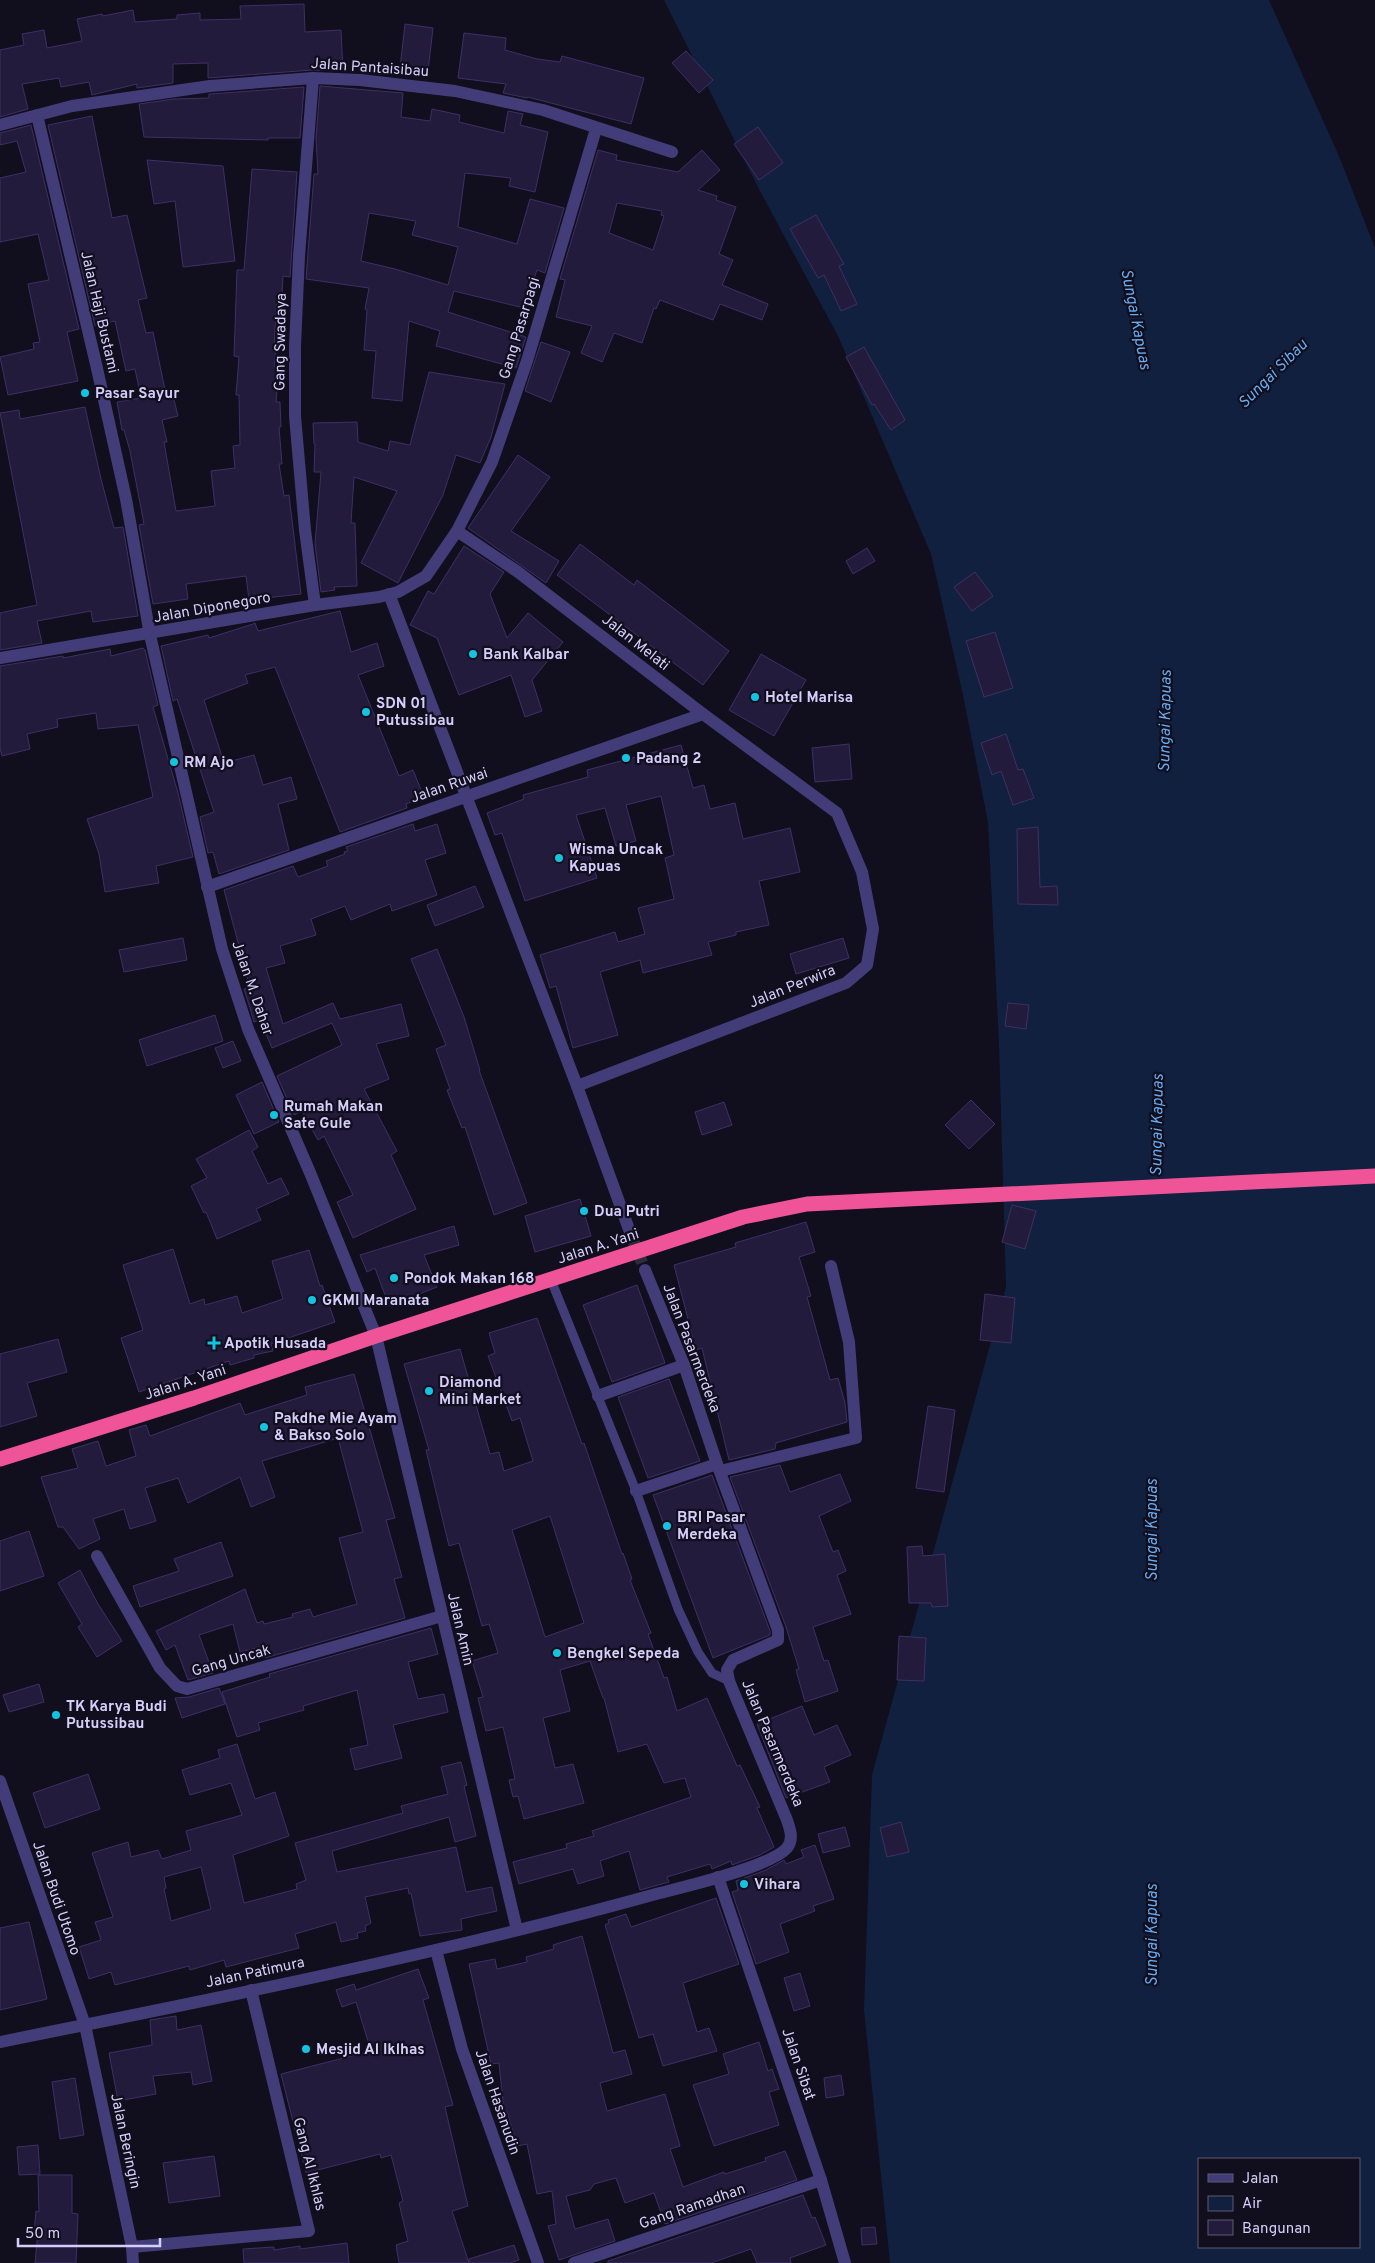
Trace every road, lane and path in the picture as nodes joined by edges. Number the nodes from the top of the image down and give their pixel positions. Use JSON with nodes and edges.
{"nodes":[{"id":1,"x":313,"y":78,"type":"junction"},
{"id":2,"x":37,"y":114,"type":"junction"},
{"id":3,"x":0,"y":125,"type":"edge"},
{"id":4,"x":596,"y":128,"type":"junction"},
{"id":5,"x":672,"y":152,"type":"dead end"},
{"id":6,"x":457,"y":531,"type":"junction"},
{"id":7,"x":389,"y":594,"type":"junction"},
{"id":8,"x":315,"y":605,"type":"junction"},
{"id":9,"x":150,"y":635,"type":"junction"},
{"id":10,"x":0,"y":658,"type":"edge"},
{"id":11,"x":703,"y":714,"type":"junction"},
{"id":12,"x":467,"y":796,"type":"junction"},
{"id":13,"x":837,"y":814,"type":"joint"},
{"id":14,"x":207,"y":887,"type":"junction"},
{"id":15,"x":577,"y":1086,"type":"junction"},
{"id":16,"x":1375,"y":1176,"type":"edge"},
{"id":17,"x":631,"y":1235,"type":"tunnel mouth"},
{"id":18,"x":831,"y":1266,"type":"dead end"},
{"id":19,"x":645,"y":1270,"type":"tunnel mouth"},
{"id":20,"x":550,"y":1280,"type":"junction"},
{"id":21,"x":376,"y":1336,"type":"junction"},
{"id":22,"x":684,"y":1365,"type":"junction"},
{"id":23,"x":598,"y":1396,"type":"junction"},
{"id":24,"x":0,"y":1459,"type":"edge"},
{"id":25,"x":718,"y":1467,"type":"junction"},
{"id":26,"x":636,"y":1491,"type":"junction"},
{"id":27,"x":97,"y":1556,"type":"dead end"},
{"id":28,"x":442,"y":1616,"type":"junction"},
{"id":29,"x":729,"y":1681,"type":"junction"},
{"id":30,"x":0,"y":1781,"type":"edge"},
{"id":31,"x":5,"y":1812,"type":"edge"},
{"id":32,"x":718,"y":1877,"type":"junction"},
{"id":33,"x":517,"y":1930,"type":"junction"},
{"id":34,"x":436,"y":1950,"type":"junction"},
{"id":35,"x":251,"y":1990,"type":"junction"},
{"id":36,"x":85,"y":2025,"type":"junction"},
{"id":37,"x":0,"y":2042,"type":"edge"},
{"id":38,"x":821,"y":2180,"type":"junction"},
{"id":39,"x":132,"y":2247,"type":"junction"},
{"id":40,"x":133,"y":2263,"type":"edge"},
{"id":41,"x":538,"y":2263,"type":"edge"},
{"id":42,"x":574,"y":2263,"type":"edge"},
{"id":43,"x":845,"y":2263,"type":"edge"}],
"edges":[{"from":1,"to":2,"type":"street","name":"Jalan Pantaisibau"},
{"from":1,"to":4,"type":"street","name":"Jalan Pantaisibau"},
{"from":1,"to":8,"type":"street","name":"Gang Swadaya"},
{"from":2,"to":3,"type":"street","name":"Jalan Pantaisibau"},
{"from":2,"to":9,"type":"street","name":"Jalan Haji Bustami"},
{"from":4,"to":5,"type":"street","name":"Jalan Pantaisibau"},
{"from":4,"to":6,"type":"street","name":"Gang Pasarpagi"},
{"from":6,"to":7,"type":"street","name":"Jalan Diponegoro"},
{"from":6,"to":11,"type":"street","name":"Jalan Melati"},
{"from":7,"to":8,"type":"street","name":"Jalan Diponegoro"},
{"from":7,"to":12,"type":"street"},
{"from":8,"to":9,"type":"street","name":"Jalan Diponegoro"},
{"from":9,"to":10,"type":"street","name":"Jalan Diponegoro"},
{"from":9,"to":14,"type":"street","name":"Jalan M. Dahar"},
{"from":11,"to":12,"type":"street","name":"Jalan Ruwai"},
{"from":11,"to":13,"type":"street","name":"Jalan Melati"},
{"from":12,"to":14,"type":"street","name":"Jalan Ruwai"},
{"from":12,"to":15,"type":"street"},
{"from":13,"to":15,"type":"street","name":"Jalan Perwira"},
{"from":14,"to":21,"type":"street","name":"Jalan M. Dahar"},
{"from":15,"to":17,"type":"street"},
{"from":16,"to":20,"type":"highway","name":"Jalan A. Yani"},
{"from":18,"to":25,"type":"street"},
{"from":19,"to":22,"type":"street","name":"Jalan Pasarmerdeka"},
{"from":20,"to":21,"type":"highway","name":"Jalan A. Yani"},
{"from":20,"to":23,"type":"lane"},
{"from":21,"to":24,"type":"highway","name":"Jalan A. Yani"},
{"from":21,"to":28,"type":"street","name":"Jalan Amin"},
{"from":22,"to":23,"type":"street"},
{"from":22,"to":25,"type":"street","name":"Jalan Pasarmerdeka"},
{"from":23,"to":26,"type":"lane"},
{"from":25,"to":26,"type":"street"},
{"from":25,"to":29,"type":"street","name":"Jalan Pasarmerdeka"},
{"from":26,"to":29,"type":"lane"},
{"from":27,"to":28,"type":"street","name":"Gang Uncak"},
{"from":28,"to":33,"type":"street","name":"Jalan Amin"},
{"from":29,"to":32,"type":"street","name":"Jalan Pasarmerdeka"},
{"from":30,"to":31,"type":"street","name":"Jalan Budi Utomo"},
{"from":31,"to":36,"type":"street","name":"Jalan Budi Utomo"},
{"from":32,"to":33,"type":"street","name":"Jalan Pasarmerdeka"},
{"from":32,"to":38,"type":"street","name":"Jalan Sibat"},
{"from":33,"to":34,"type":"street","name":"Jalan Patimura"},
{"from":34,"to":35,"type":"street","name":"Jalan Patimura"},
{"from":34,"to":41,"type":"street","name":"Jalan Hasanudin"},
{"from":35,"to":36,"type":"street","name":"Jalan Patimura"},
{"from":35,"to":39,"type":"street","name":"Gang Al Ikhlas"},
{"from":36,"to":37,"type":"street","name":"Jalan Patimura"},
{"from":36,"to":39,"type":"street","name":"Jalan Beringin"},
{"from":38,"to":42,"type":"street","name":"Gang Ramadhan"},
{"from":38,"to":43,"type":"street","name":"Jalan Sibat"},
{"from":39,"to":40,"type":"street","name":"Jalan Beringin"}]}
